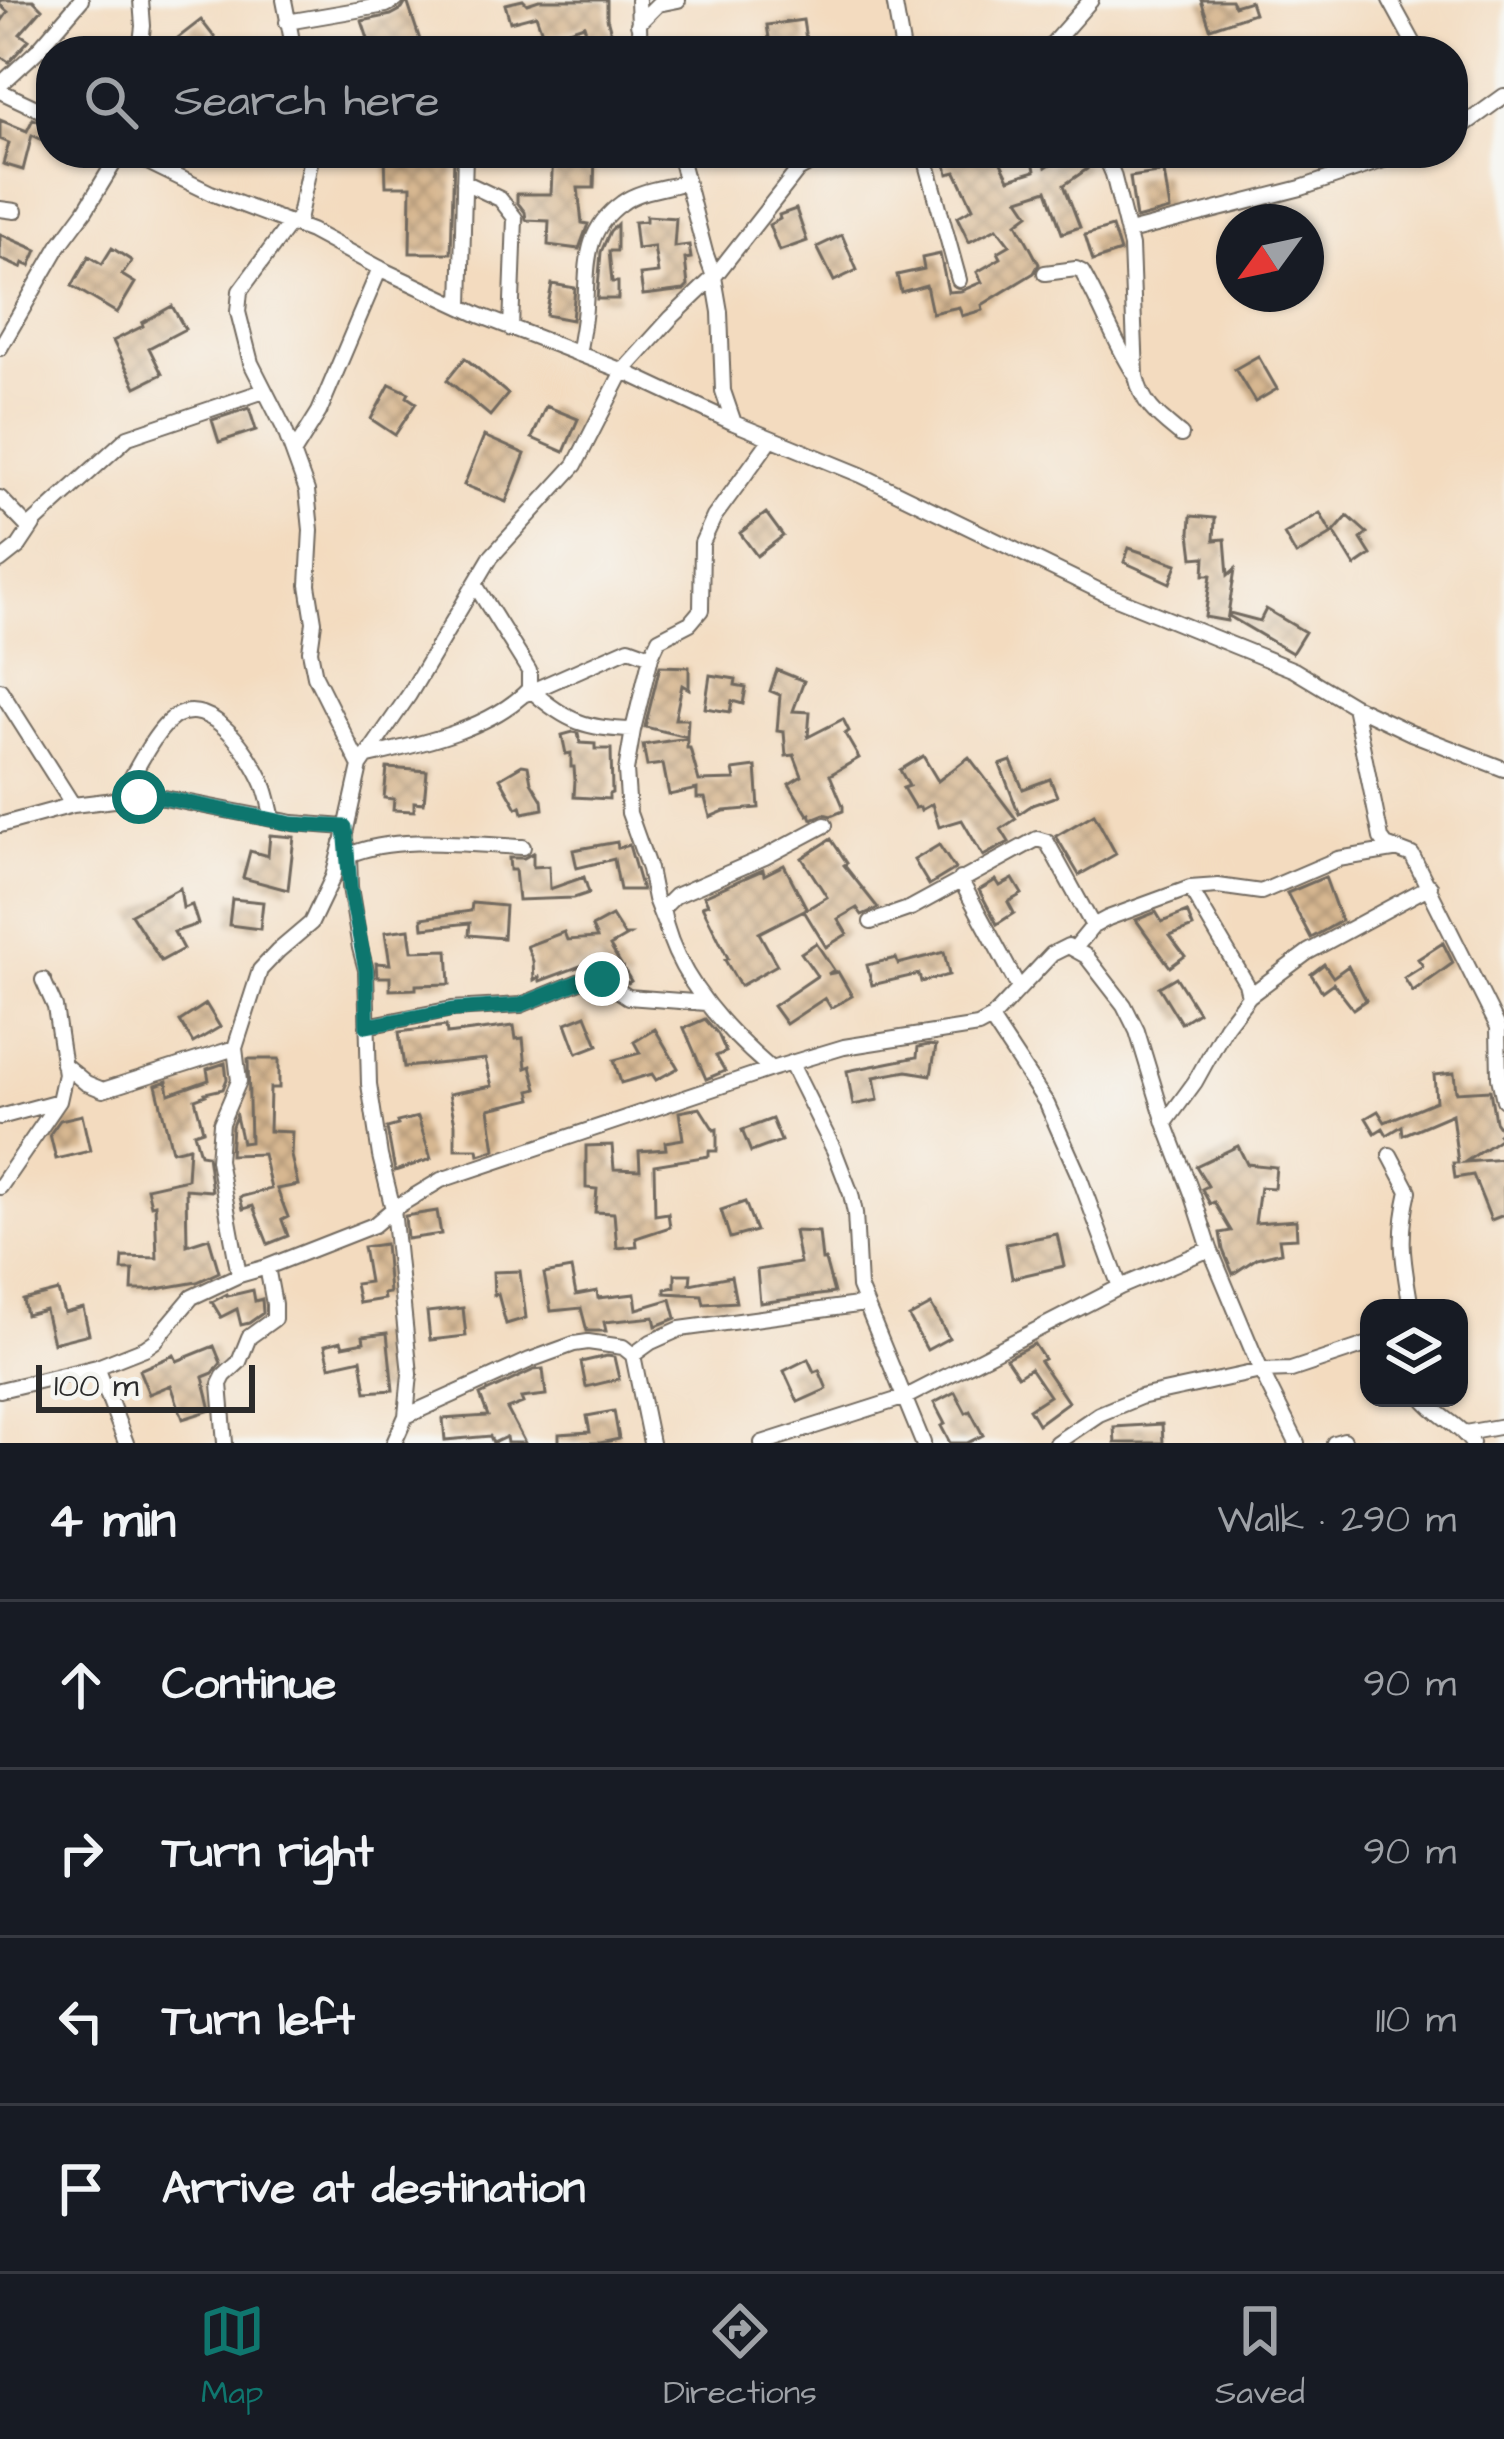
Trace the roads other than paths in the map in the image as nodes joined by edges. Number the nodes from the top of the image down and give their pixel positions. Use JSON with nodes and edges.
{"nodes":[{"id":1,"x":81,"y":0,"type":"edge"},
{"id":2,"x":141,"y":0,"type":"edge"},
{"id":3,"x":284,"y":0,"type":"edge"},
{"id":4,"x":396,"y":0,"type":"edge"},
{"id":5,"x":638,"y":0,"type":"edge"},
{"id":6,"x":678,"y":0,"type":"edge"},
{"id":7,"x":894,"y":0,"type":"edge"},
{"id":8,"x":1091,"y":0,"type":"edge"},
{"id":9,"x":1390,"y":0,"type":"edge"},
{"id":10,"x":286,"y":22,"type":"junction"},
{"id":11,"x":638,"y":24,"type":"junction"},
{"id":12,"x":50,"y":36,"type":"edge"},
{"id":13,"x":141,"y":36,"type":"edge"},
{"id":14,"x":290,"y":36,"type":"edge"},
{"id":15,"x":639,"y":36,"type":"edge"},
{"id":16,"x":900,"y":36,"type":"edge"},
{"id":17,"x":1059,"y":36,"type":"edge"},
{"id":18,"x":1410,"y":36,"type":"edge"},
{"id":19,"x":36,"y":52,"type":"edge"},
{"id":20,"x":0,"y":88,"type":"edge"},
{"id":21,"x":1504,"y":96,"type":"edge"},
{"id":22,"x":36,"y":107,"type":"edge"},
{"id":23,"x":1468,"y":118,"type":"edge"},
{"id":24,"x":114,"y":168,"type":"edge"},
{"id":25,"x":157,"y":168,"type":"edge"},
{"id":26,"x":307,"y":168,"type":"edge"},
{"id":27,"x":464,"y":168,"type":"edge"},
{"id":28,"x":683,"y":168,"type":"edge"},
{"id":29,"x":801,"y":168,"type":"edge"},
{"id":30,"x":928,"y":168,"type":"edge"},
{"id":31,"x":1110,"y":168,"type":"edge"},
{"id":32,"x":1359,"y":168,"type":"edge"},
{"id":33,"x":464,"y":182,"type":"junction"},
{"id":34,"x":686,"y":182,"type":"junction"},
{"id":35,"x":294,"y":225,"type":"junction"},
{"id":36,"x":1129,"y":232,"type":"junction"},
{"id":37,"x":380,"y":268,"type":"junction"},
{"id":38,"x":1045,"y":273,"type":"dead end"},
{"id":39,"x":714,"y":278,"type":"junction"},
{"id":40,"x":959,"y":280,"type":"dead end"},
{"id":41,"x":461,"y":306,"type":"junction"},
{"id":42,"x":511,"y":329,"type":"junction"},
{"id":43,"x":0,"y":348,"type":"edge"},
{"id":44,"x":578,"y":354,"type":"junction"},
{"id":45,"x":623,"y":371,"type":"junction"},
{"id":46,"x":1136,"y":376,"type":"junction"},
{"id":47,"x":264,"y":392,"type":"junction"},
{"id":48,"x":734,"y":423,"type":"junction"},
{"id":49,"x":1181,"y":436,"type":"dead end"},
{"id":50,"x":771,"y":439,"type":"junction"},
{"id":51,"x":294,"y":452,"type":"junction"},
{"id":52,"x":0,"y":498,"type":"edge"},
{"id":53,"x":33,"y":525,"type":"junction"},
{"id":54,"x":0,"y":561,"type":"edge"},
{"id":55,"x":476,"y":586,"type":"junction"},
{"id":56,"x":651,"y":656,"type":"junction"},
{"id":57,"x":0,"y":690,"type":"edge"},
{"id":58,"x":528,"y":693,"type":"junction"},
{"id":59,"x":1354,"y":706,"type":"junction"},
{"id":60,"x":633,"y":730,"type":"junction"},
{"id":61,"x":362,"y":761,"type":"junction"},
{"id":62,"x":1504,"y":769,"type":"edge"},
{"id":63,"x":118,"y":800,"type":"junction"},
{"id":64,"x":74,"y":805,"type":"junction"},
{"id":65,"x":273,"y":819,"type":"junction"},
{"id":66,"x":824,"y":824,"type":"dead end"},
{"id":67,"x":0,"y":825,"type":"edge"},
{"id":68,"x":344,"y":832,"type":"junction"},
{"id":69,"x":523,"y":847,"type":"dead end"},
{"id":70,"x":1397,"y":849,"type":"junction"},
{"id":71,"x":349,"y":855,"type":"junction"},
{"id":72,"x":960,"y":879,"type":"junction"},
{"id":73,"x":1430,"y":886,"type":"junction"},
{"id":74,"x":1190,"y":888,"type":"junction"},
{"id":75,"x":664,"y":922,"type":"junction"},
{"id":76,"x":872,"y":922,"type":"dead end"},
{"id":77,"x":1093,"y":926,"type":"junction"},
{"id":78,"x":1075,"y":948,"type":"junction"},
{"id":79,"x":43,"y":980,"type":"dead end"},
{"id":80,"x":1019,"y":988,"type":"junction"},
{"id":81,"x":1249,"y":996,"type":"junction"},
{"id":82,"x":706,"y":1003,"type":"junction"},
{"id":83,"x":991,"y":1019,"type":"junction"},
{"id":84,"x":367,"y":1026,"type":"junction"},
{"id":85,"x":236,"y":1048,"type":"junction"},
{"id":86,"x":63,"y":1064,"type":"junction"},
{"id":87,"x":791,"y":1064,"type":"junction"},
{"id":88,"x":771,"y":1069,"type":"junction"},
{"id":89,"x":1502,"y":1078,"type":"edge"},
{"id":90,"x":1504,"y":1100,"type":"edge"},
{"id":91,"x":59,"y":1101,"type":"junction"},
{"id":92,"x":0,"y":1117,"type":"edge"},
{"id":93,"x":1165,"y":1123,"type":"junction"},
{"id":94,"x":1390,"y":1155,"type":"dead end"},
{"id":95,"x":0,"y":1187,"type":"edge"},
{"id":96,"x":393,"y":1209,"type":"junction"},
{"id":97,"x":1210,"y":1249,"type":"junction"},
{"id":98,"x":267,"y":1267,"type":"junction"},
{"id":99,"x":239,"y":1275,"type":"junction"},
{"id":100,"x":1120,"y":1287,"type":"junction"},
{"id":101,"x":1410,"y":1299,"type":"edge"},
{"id":102,"x":865,"y":1304,"type":"junction"},
{"id":103,"x":1360,"y":1347,"type":"edge"},
{"id":104,"x":633,"y":1355,"type":"junction"},
{"id":105,"x":98,"y":1367,"type":"junction"},
{"id":106,"x":1261,"y":1371,"type":"junction"},
{"id":107,"x":0,"y":1390,"type":"edge"},
{"id":108,"x":906,"y":1396,"type":"junction"},
{"id":109,"x":1431,"y":1407,"type":"edge"},
{"id":110,"x":406,"y":1416,"type":"junction"},
{"id":111,"x":1504,"y":1426,"type":"edge"},
{"id":112,"x":1468,"y":1438,"type":"edge"},
{"id":113,"x":126,"y":1443,"type":"edge"},
{"id":114,"x":226,"y":1443,"type":"edge"},
{"id":115,"x":394,"y":1443,"type":"edge"},
{"id":116,"x":651,"y":1443,"type":"edge"},
{"id":117,"x":762,"y":1443,"type":"edge"},
{"id":118,"x":923,"y":1443,"type":"edge"},
{"id":119,"x":1056,"y":1443,"type":"edge"},
{"id":120,"x":1297,"y":1443,"type":"edge"}],
"edges":[{"from":1,"to":12,"type":"street"},
{"from":2,"to":13,"type":"street"},
{"from":3,"to":10,"type":"street"},
{"from":4,"to":10,"type":"street"},
{"from":5,"to":11,"type":"street"},
{"from":6,"to":11,"type":"street"},
{"from":7,"to":16,"type":"street"},
{"from":8,"to":17,"type":"street"},
{"from":9,"to":18,"type":"street"},
{"from":10,"to":14,"type":"street"},
{"from":11,"to":15,"type":"street"},
{"from":19,"to":20,"type":"street"},
{"from":20,"to":22,"type":"street"},
{"from":21,"to":23,"type":"street"},
{"from":24,"to":43,"type":"street"},
{"from":25,"to":35,"type":"street"},
{"from":26,"to":35,"type":"street"},
{"from":27,"to":33,"type":"street"},
{"from":28,"to":34,"type":"street"},
{"from":29,"to":39,"type":"street"},
{"from":30,"to":40,"type":"street"},
{"from":31,"to":36,"type":"street"},
{"from":32,"to":36,"type":"street"},
{"from":33,"to":41,"type":"street"},
{"from":33,"to":42,"type":"street"},
{"from":34,"to":39,"type":"street"},
{"from":34,"to":44,"type":"street"},
{"from":35,"to":37,"type":"street"},
{"from":35,"to":47,"type":"street"},
{"from":36,"to":46,"type":"street"},
{"from":37,"to":41,"type":"street"},
{"from":37,"to":51,"type":"street"},
{"from":38,"to":46,"type":"street"},
{"from":39,"to":45,"type":"street"},
{"from":39,"to":48,"type":"street"},
{"from":41,"to":42,"type":"street"},
{"from":42,"to":44,"type":"street"},
{"from":44,"to":45,"type":"street"},
{"from":45,"to":48,"type":"street"},
{"from":45,"to":55,"type":"street"},
{"from":46,"to":49,"type":"street"},
{"from":47,"to":51,"type":"street"},
{"from":47,"to":53,"type":"street"},
{"from":48,"to":50,"type":"street"},
{"from":50,"to":56,"type":"street"},
{"from":50,"to":59,"type":"street"},
{"from":51,"to":61,"type":"street"},
{"from":52,"to":53,"type":"street"},
{"from":53,"to":54,"type":"street"},
{"from":55,"to":58,"type":"street"},
{"from":55,"to":61,"type":"street"},
{"from":56,"to":58,"type":"street"},
{"from":56,"to":60,"type":"street"},
{"from":57,"to":64,"type":"street"},
{"from":58,"to":60,"type":"street"},
{"from":58,"to":61,"type":"street"},
{"from":59,"to":62,"type":"street"},
{"from":59,"to":70,"type":"street"},
{"from":60,"to":75,"type":"street"},
{"from":61,"to":68,"type":"street"},
{"from":63,"to":64,"type":"street"},
{"from":63,"to":65,"type":"street"},
{"from":63,"to":65,"type":"street"},
{"from":64,"to":67,"type":"street"},
{"from":65,"to":68,"type":"street"},
{"from":66,"to":75,"type":"street"},
{"from":68,"to":71,"type":"street"},
{"from":68,"to":85,"type":"street"},
{"from":69,"to":71,"type":"street"},
{"from":70,"to":73,"type":"street"},
{"from":70,"to":74,"type":"street"},
{"from":71,"to":84,"type":"street"},
{"from":72,"to":76,"type":"street"},
{"from":72,"to":77,"type":"street"},
{"from":72,"to":80,"type":"street"},
{"from":73,"to":81,"type":"street"},
{"from":73,"to":89,"type":"street"},
{"from":74,"to":77,"type":"street"},
{"from":74,"to":81,"type":"street"},
{"from":75,"to":82,"type":"street"},
{"from":77,"to":78,"type":"street"},
{"from":78,"to":80,"type":"street"},
{"from":78,"to":93,"type":"street"},
{"from":79,"to":86,"type":"street"},
{"from":80,"to":83,"type":"street"},
{"from":81,"to":93,"type":"street"},
{"from":82,"to":84,"type":"street"},
{"from":82,"to":88,"type":"street"},
{"from":83,"to":87,"type":"street"},
{"from":83,"to":100,"type":"street"},
{"from":84,"to":96,"type":"street"},
{"from":85,"to":86,"type":"street"},
{"from":85,"to":99,"type":"street"},
{"from":86,"to":91,"type":"street"},
{"from":87,"to":88,"type":"street"},
{"from":87,"to":102,"type":"street"},
{"from":88,"to":96,"type":"street"},
{"from":89,"to":90,"type":"street"},
{"from":91,"to":92,"type":"street"},
{"from":91,"to":95,"type":"street"},
{"from":93,"to":97,"type":"street"},
{"from":94,"to":101,"type":"street"},
{"from":96,"to":98,"type":"street"},
{"from":96,"to":110,"type":"street"},
{"from":97,"to":100,"type":"street"},
{"from":97,"to":106,"type":"street"},
{"from":98,"to":99,"type":"street"},
{"from":98,"to":114,"type":"street"},
{"from":99,"to":105,"type":"street"},
{"from":100,"to":108,"type":"street"},
{"from":102,"to":104,"type":"street"},
{"from":102,"to":108,"type":"street"},
{"from":103,"to":106,"type":"street"},
{"from":104,"to":110,"type":"street"},
{"from":104,"to":116,"type":"street"},
{"from":105,"to":107,"type":"street"},
{"from":105,"to":113,"type":"street"},
{"from":106,"to":119,"type":"street"},
{"from":106,"to":120,"type":"street"},
{"from":108,"to":117,"type":"street"},
{"from":108,"to":118,"type":"street"},
{"from":109,"to":112,"type":"street"},
{"from":110,"to":115,"type":"street"},
{"from":111,"to":112,"type":"street"}]}
